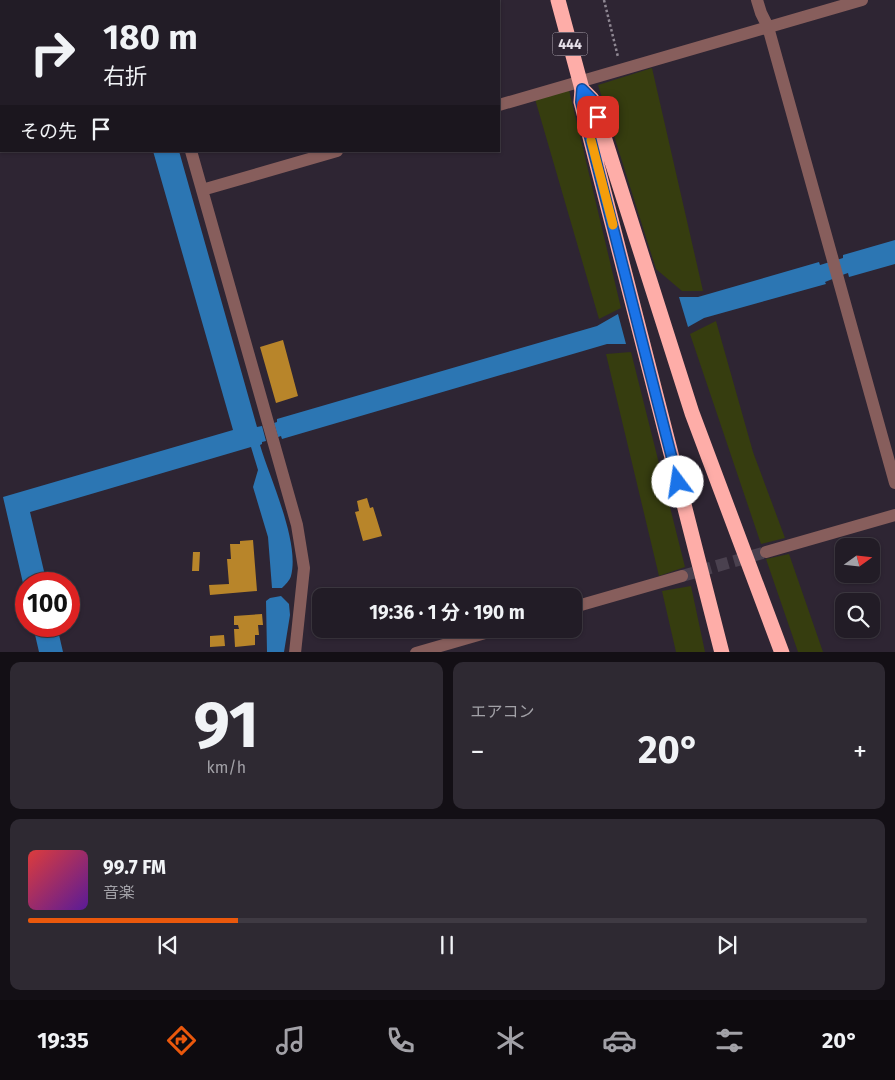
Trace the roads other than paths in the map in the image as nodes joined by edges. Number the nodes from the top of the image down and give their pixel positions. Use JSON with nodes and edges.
{"nodes":[{"id":1,"x":558,"y":0,"type":"edge"},
{"id":2,"x":757,"y":0,"type":"edge"},
{"id":3,"x":862,"y":0,"type":"edge"},
{"id":4,"x":768,"y":27,"type":"junction"},
{"id":5,"x":582,"y":89,"type":"junction"},
{"id":6,"x":500,"y":104,"type":"edge"},
{"id":7,"x":191,"y":152,"type":"edge"},
{"id":8,"x":334,"y":152,"type":"edge"},
{"id":9,"x":202,"y":190,"type":"junction"},
{"id":10,"x":895,"y":483,"type":"edge"},
{"id":11,"x":895,"y":515,"type":"edge"},
{"id":12,"x":766,"y":552,"type":"tunnel mouth"},
{"id":13,"x":682,"y":576,"type":"tunnel mouth"},
{"id":14,"x":582,"y":605,"type":"edge"},
{"id":15,"x":467,"y":638,"type":"edge"},
{"id":16,"x":294,"y":652,"type":"edge"},
{"id":17,"x":416,"y":652,"type":"edge"},
{"id":18,"x":722,"y":652,"type":"edge"},
{"id":19,"x":782,"y":652,"type":"edge"}],
"edges":[{"from":1,"to":5,"type":"highway","number":"444","bridge":true},
{"from":2,"to":4,"type":"street"},
{"from":3,"to":4,"type":"street"},
{"from":4,"to":6,"type":"street"},
{"from":4,"to":10,"type":"street"},
{"from":5,"to":18,"type":"highway"},
{"from":5,"to":19,"type":"highway"},
{"from":7,"to":9,"type":"street"},
{"from":8,"to":9,"type":"street"},
{"from":9,"to":16,"type":"street"},
{"from":11,"to":12,"type":"street"},
{"from":13,"to":14,"type":"street"},
{"from":15,"to":17,"type":"street"}]}
